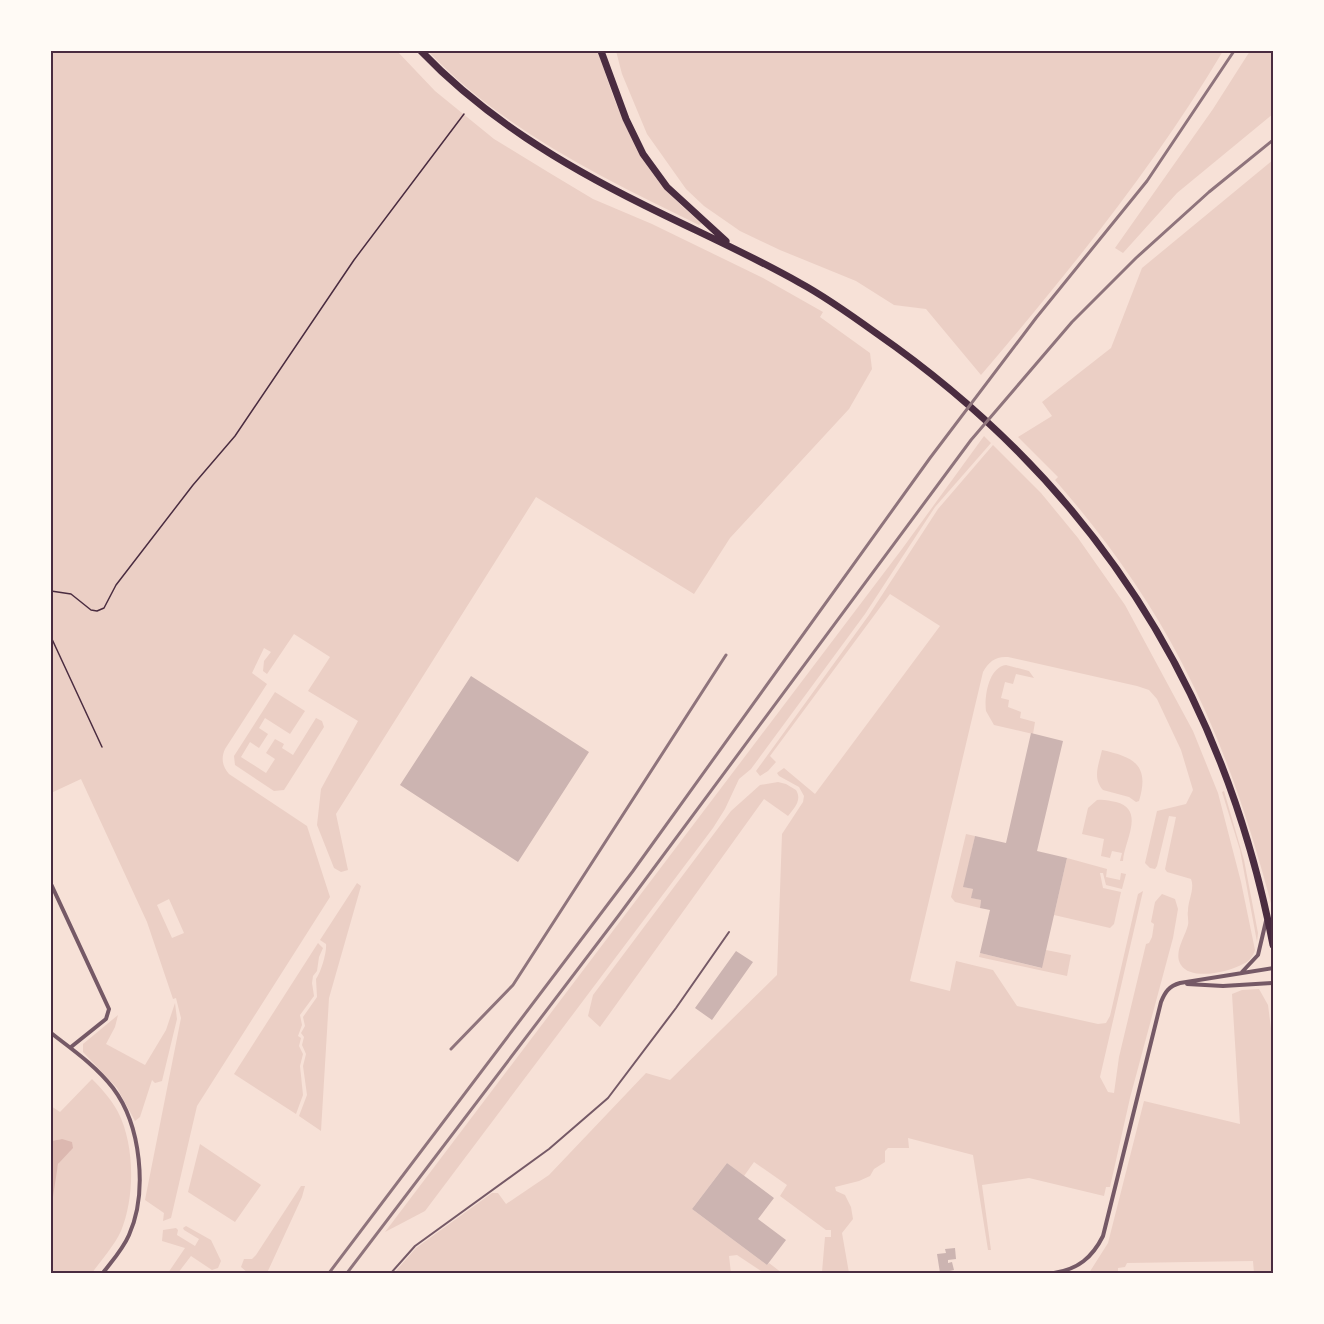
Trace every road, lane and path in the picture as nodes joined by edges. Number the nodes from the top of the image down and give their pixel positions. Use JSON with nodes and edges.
{"nodes":[{"id":1,"x":601,"y":51,"type":"edge"},
{"id":2,"x":422,"y":53,"type":"edge"},
{"id":3,"x":464,"y":114,"type":"dead end"},
{"id":4,"x":735,"y":248,"type":"junction"},
{"id":5,"x":51,"y":591,"type":"edge"},
{"id":6,"x":51,"y":637,"type":"edge"},
{"id":7,"x":102,"y":747,"type":"dead end"},
{"id":8,"x":51,"y":884,"type":"edge"},
{"id":9,"x":1267,"y":914,"type":"junction"},
{"id":10,"x":729,"y":933,"type":"dead end"},
{"id":11,"x":1273,"y":945,"type":"edge"},
{"id":12,"x":1273,"y":968,"type":"edge"},
{"id":13,"x":1240,"y":973,"type":"junction"},
{"id":14,"x":1180,"y":983,"type":"junction"},
{"id":15,"x":1273,"y":983,"type":"edge"},
{"id":16,"x":51,"y":1033,"type":"edge"},
{"id":17,"x":70,"y":1047,"type":"junction"},
{"id":18,"x":103,"y":1273,"type":"edge"},
{"id":19,"x":391,"y":1273,"type":"edge"},
{"id":20,"x":1054,"y":1273,"type":"edge"}],
"edges":[{"from":1,"to":4,"type":"main road"},
{"from":2,"to":4,"type":"main road"},
{"from":3,"to":5,"type":"path"},
{"from":4,"to":9,"type":"main road"},
{"from":6,"to":7,"type":"path"},
{"from":8,"to":17,"type":"street"},
{"from":9,"to":11,"type":"main road"},
{"from":9,"to":13,"type":"street"},
{"from":10,"to":19,"type":"lane"},
{"from":12,"to":13,"type":"street"},
{"from":13,"to":14,"type":"street"},
{"from":14,"to":15,"type":"street"},
{"from":14,"to":20,"type":"street"},
{"from":16,"to":17,"type":"street"},
{"from":17,"to":18,"type":"street"}]}
